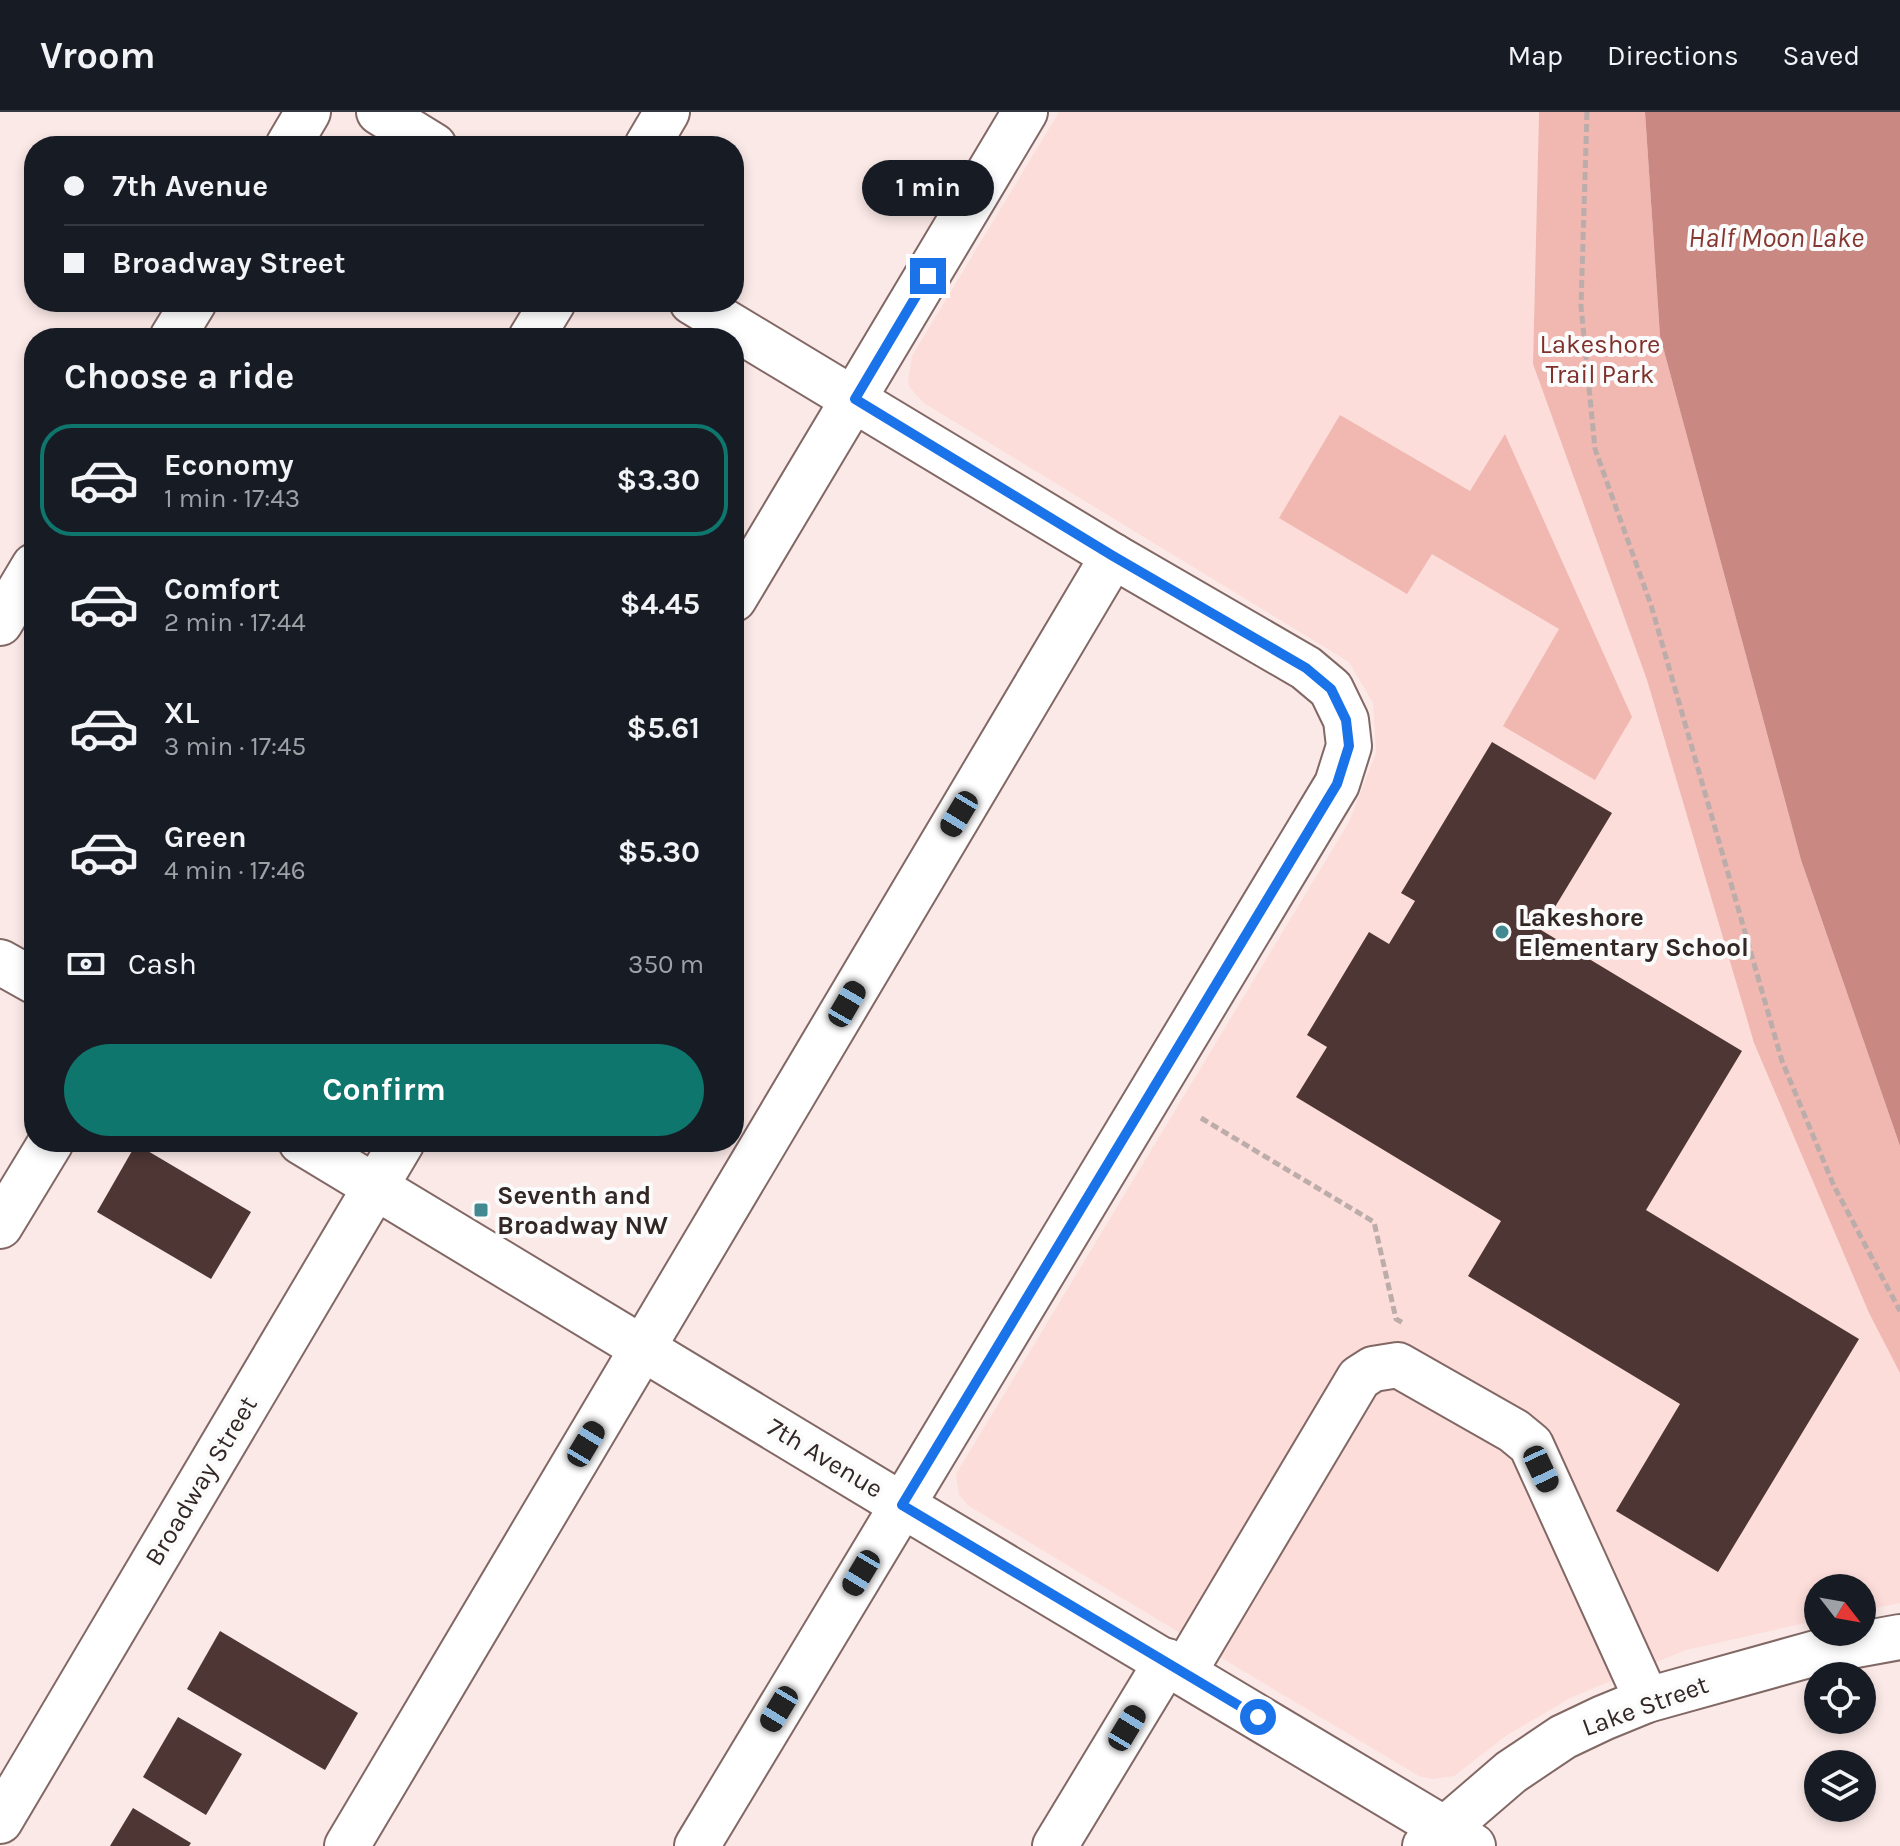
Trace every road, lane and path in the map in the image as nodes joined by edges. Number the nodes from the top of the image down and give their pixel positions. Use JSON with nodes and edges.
{"nodes":[{"id":1,"x":308,"y":112,"type":"edge"},
{"id":2,"x":379,"y":112,"type":"edge"},
{"id":3,"x":667,"y":112,"type":"edge"},
{"id":4,"x":1025,"y":112,"type":"edge"},
{"id":5,"x":1587,"y":112,"type":"edge"},
{"id":6,"x":294,"y":136,"type":"edge"},
{"id":7,"x":418,"y":136,"type":"edge"},
{"id":8,"x":653,"y":136,"type":"edge"},
{"id":9,"x":709,"y":312,"type":"edge"},
{"id":10,"x":736,"y":328,"type":"edge"},
{"id":11,"x":744,"y":333,"type":"edge"},
{"id":12,"x":855,"y":399,"type":"junction"},
{"id":13,"x":1113,"y":556,"type":"junction"},
{"id":14,"x":744,"y":582,"type":"edge"},
{"id":15,"x":24,"y":583,"type":"edge"},
{"id":16,"x":0,"y":623,"type":"edge"},
{"id":17,"x":0,"y":962,"type":"edge"},
{"id":18,"x":24,"y":975,"type":"edge"},
{"id":19,"x":45,"y":1152,"type":"edge"},
{"id":20,"x":317,"y":1152,"type":"edge"},
{"id":21,"x":396,"y":1152,"type":"edge"},
{"id":22,"x":375,"y":1187,"type":"junction"},
{"id":23,"x":0,"y":1226,"type":"edge"},
{"id":24,"x":1900,"y":1311,"type":"edge"},
{"id":25,"x":643,"y":1347,"type":"junction"},
{"id":26,"x":902,"y":1505,"type":"junction"},
{"id":27,"x":1900,"y":1637,"type":"edge"},
{"id":28,"x":1175,"y":1667,"type":"junction"},
{"id":29,"x":1647,"y":1700,"type":"junction"},
{"id":30,"x":0,"y":1821,"type":"edge"},
{"id":31,"x":1447,"y":1840,"type":"edge"},
{"id":32,"x":347,"y":1846,"type":"edge"},
{"id":33,"x":697,"y":1846,"type":"edge"},
{"id":34,"x":1055,"y":1846,"type":"edge"}],
"edges":[{"from":1,"to":6,"type":"street"},
{"from":2,"to":7,"type":"street"},
{"from":3,"to":8,"type":"street"},
{"from":4,"to":12,"type":"street"},
{"from":5,"to":24,"type":"path"},
{"from":9,"to":10,"type":"street"},
{"from":11,"to":12,"type":"street"},
{"from":12,"to":13,"type":"street"},
{"from":12,"to":14,"type":"street"},
{"from":13,"to":25,"type":"street"},
{"from":13,"to":26,"type":"street"},
{"from":15,"to":16,"type":"street"},
{"from":17,"to":18,"type":"street"},
{"from":19,"to":23,"type":"street"},
{"from":20,"to":22,"type":"street","name":"7th Avenue"},
{"from":21,"to":22,"type":"street","name":"Broadway Street"},
{"from":22,"to":25,"type":"street","name":"7th Avenue"},
{"from":22,"to":30,"type":"street","name":"Broadway Street"},
{"from":25,"to":26,"type":"street","name":"7th Avenue"},
{"from":25,"to":32,"type":"street"},
{"from":26,"to":28,"type":"street","name":"7th Avenue"},
{"from":26,"to":33,"type":"street"},
{"from":27,"to":29,"type":"street","name":"Lake Street"},
{"from":28,"to":29,"type":"street"},
{"from":28,"to":31,"type":"street","name":"7th Avenue"},
{"from":28,"to":34,"type":"street"},
{"from":29,"to":31,"type":"street","name":"Lake Street"}]}
